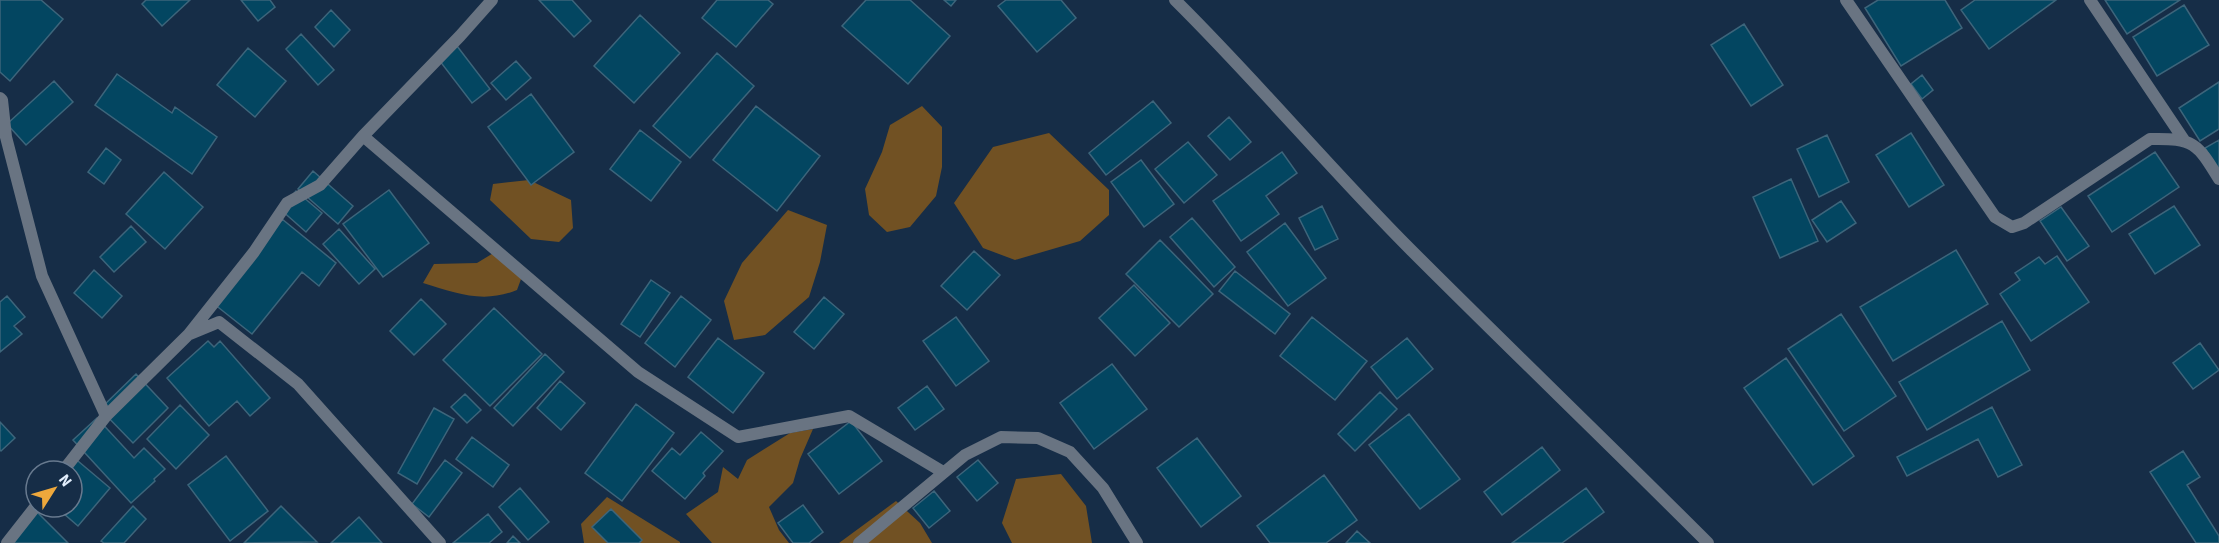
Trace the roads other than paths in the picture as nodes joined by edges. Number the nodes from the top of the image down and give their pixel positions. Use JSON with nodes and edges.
{"nodes":[{"id":1,"x":492,"y":0,"type":"edge"},
{"id":2,"x":1175,"y":0,"type":"edge"},
{"id":3,"x":1846,"y":0,"type":"edge"},
{"id":4,"x":2090,"y":0,"type":"edge"},
{"id":5,"x":0,"y":98,"type":"edge"},
{"id":6,"x":363,"y":136,"type":"junction"},
{"id":7,"x":2184,"y":140,"type":"junction"},
{"id":8,"x":2219,"y":179,"type":"edge"},
{"id":9,"x":189,"y":334,"type":"junction"},
{"id":10,"x":106,"y":416,"type":"junction"},
{"id":11,"x":72,"y":459,"type":"edge"},
{"id":12,"x":944,"y":472,"type":"junction"},
{"id":13,"x":26,"y":519,"type":"edge"},
{"id":14,"x":7,"y":543,"type":"edge"},
{"id":15,"x":440,"y":543,"type":"edge"},
{"id":16,"x":859,"y":543,"type":"edge"},
{"id":17,"x":1137,"y":543,"type":"edge"},
{"id":18,"x":1708,"y":543,"type":"edge"}],
"edges":[{"from":1,"to":6,"type":"street"},
{"from":2,"to":18,"type":"street"},
{"from":3,"to":7,"type":"street"},
{"from":4,"to":7,"type":"street"},
{"from":5,"to":10,"type":"street"},
{"from":6,"to":9,"type":"street"},
{"from":6,"to":12,"type":"street"},
{"from":7,"to":8,"type":"street"},
{"from":9,"to":10,"type":"street"},
{"from":9,"to":15,"type":"street"},
{"from":10,"to":11,"type":"street"},
{"from":12,"to":16,"type":"street"},
{"from":12,"to":17,"type":"street"},
{"from":13,"to":14,"type":"street"}]}
